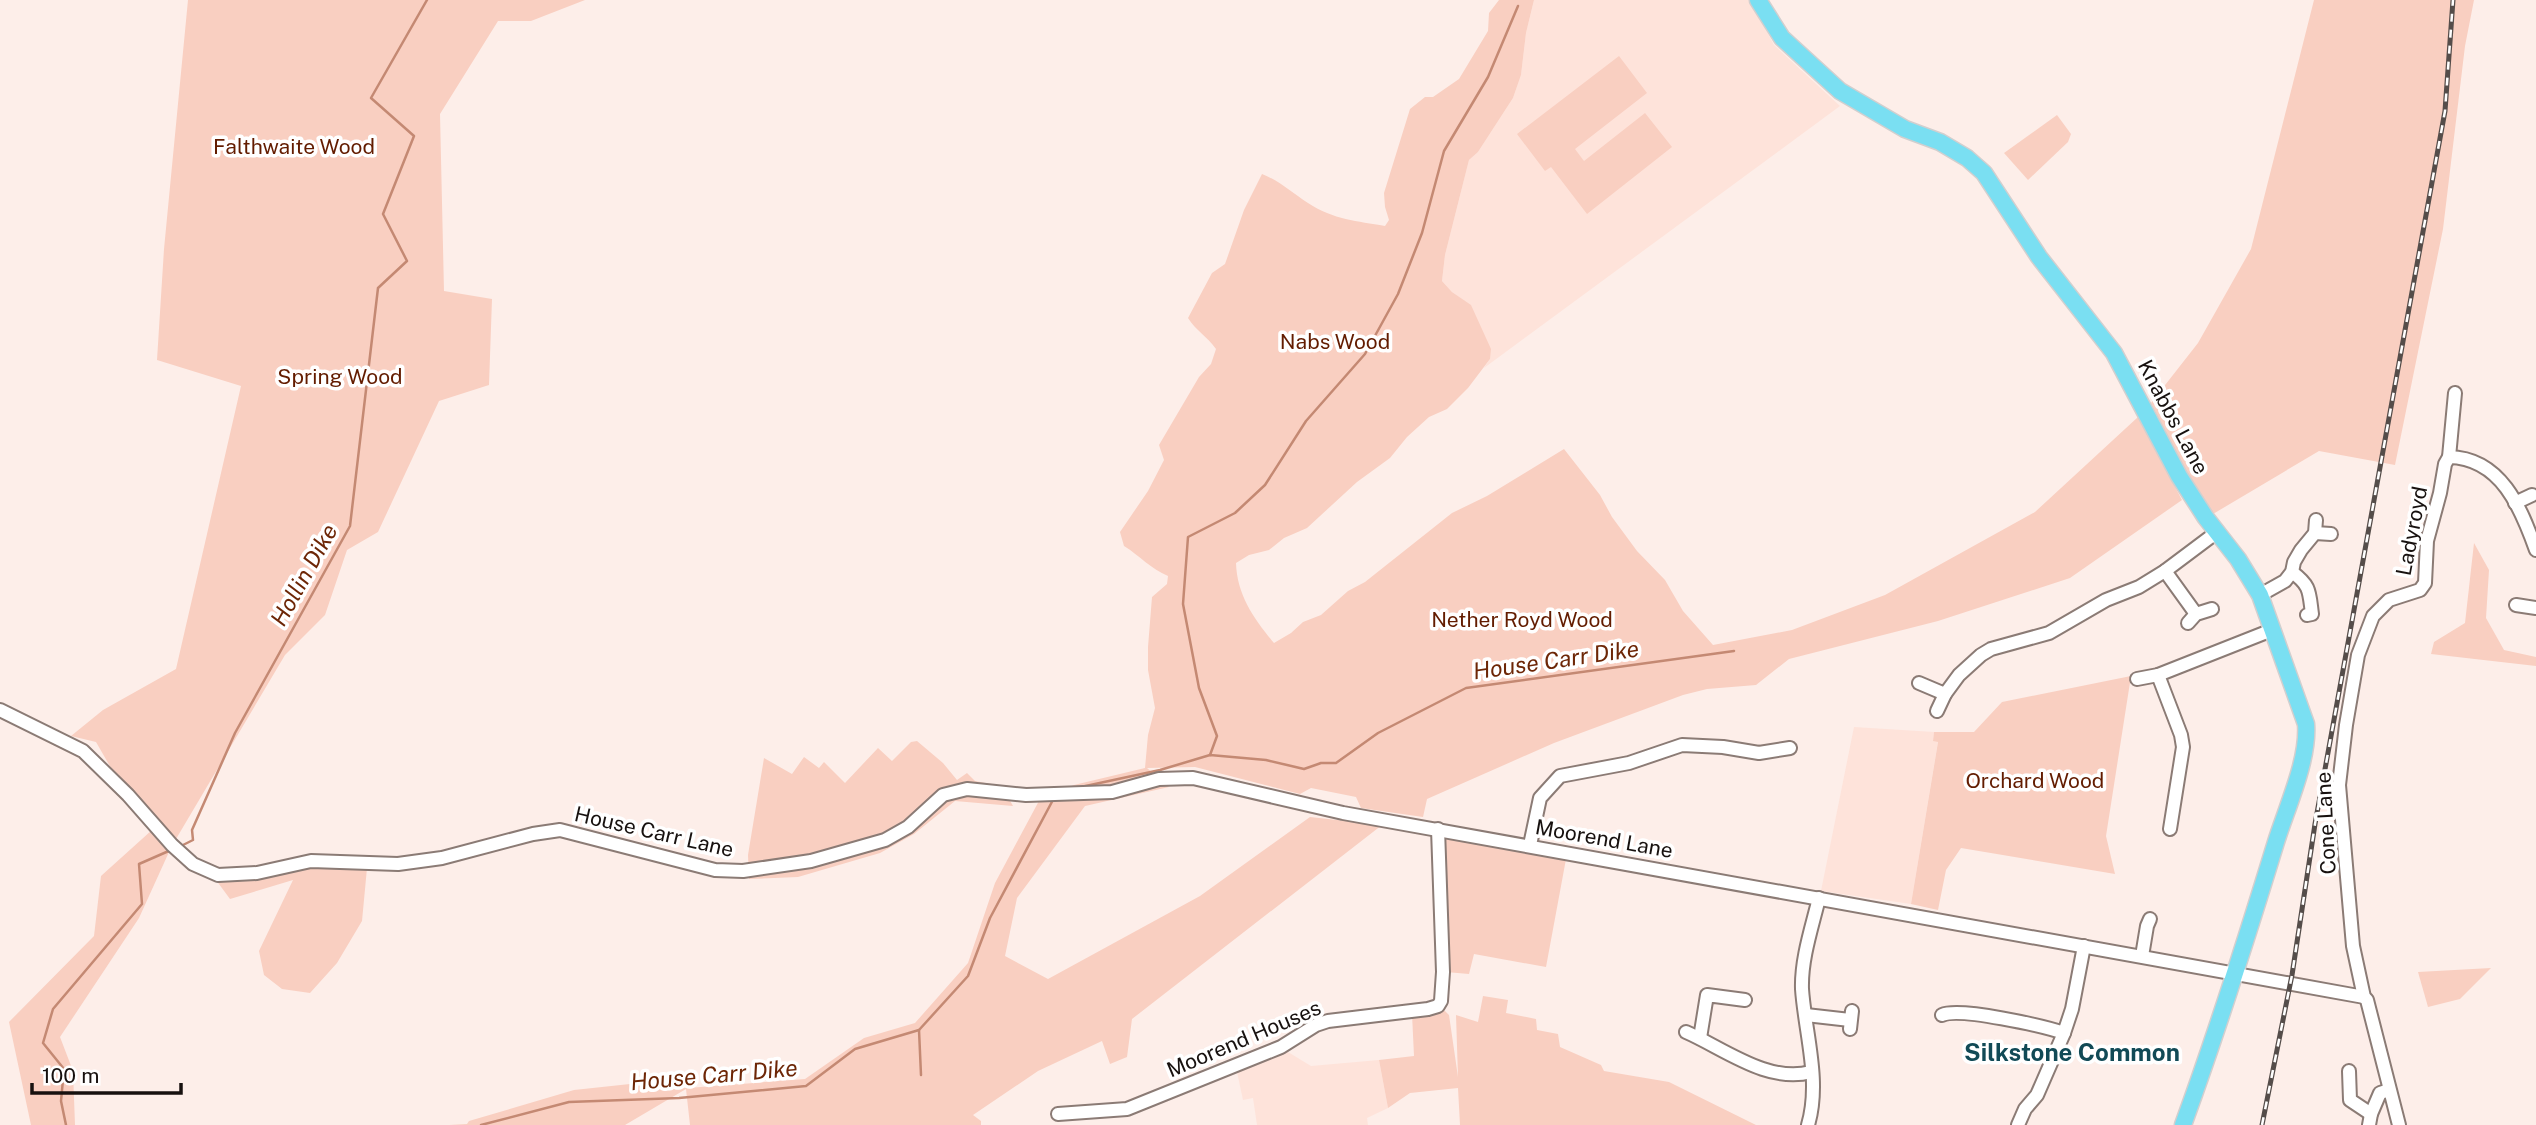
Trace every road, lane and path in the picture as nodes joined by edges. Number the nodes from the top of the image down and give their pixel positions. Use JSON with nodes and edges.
{"nodes":[{"id":1,"x":1758,"y":0,"type":"edge"},
{"id":2,"x":2455,"y":393,"type":"dead end"},
{"id":3,"x":2449,"y":457,"type":"junction"},
{"id":4,"x":2532,"y":495,"type":"dead end"},
{"id":5,"x":2515,"y":503,"type":"junction"},
{"id":6,"x":2217,"y":532,"type":"junction"},
{"id":7,"x":2332,"y":534,"type":"dead end"},
{"id":8,"x":2536,"y":550,"type":"edge"},
{"id":9,"x":2165,"y":571,"type":"junction"},
{"id":10,"x":2292,"y":572,"type":"junction"},
{"id":11,"x":2260,"y":595,"type":"junction"},
{"id":12,"x":2516,"y":605,"type":"dead end"},
{"id":13,"x":2536,"y":606,"type":"edge"},
{"id":14,"x":2211,"y":609,"type":"dead end"},
{"id":15,"x":2307,"y":615,"type":"dead end"},
{"id":16,"x":2273,"y":630,"type":"junction"},
{"id":17,"x":2361,"y":647,"type":"joint"},
{"id":18,"x":2158,"y":675,"type":"junction"},
{"id":19,"x":2137,"y":679,"type":"dead end"},
{"id":20,"x":1919,"y":683,"type":"dead end"},
{"id":21,"x":1945,"y":694,"type":"junction"},
{"id":22,"x":0,"y":710,"type":"edge"},
{"id":23,"x":1937,"y":711,"type":"dead end"},
{"id":24,"x":1790,"y":748,"type":"dead end"},
{"id":25,"x":967,"y":789,"type":"joint"},
{"id":26,"x":1438,"y":829,"type":"junction"},
{"id":27,"x":2170,"y":829,"type":"dead end"},
{"id":28,"x":1530,"y":845,"type":"junction"},
{"id":29,"x":1819,"y":898,"type":"junction"},
{"id":30,"x":2150,"y":919,"type":"dead end"},
{"id":31,"x":2084,"y":946,"type":"junction"},
{"id":32,"x":2142,"y":956,"type":"junction"},
{"id":33,"x":2235,"y":974,"type":"junction"},
{"id":34,"x":2364,"y":997,"type":"junction"},
{"id":35,"x":1745,"y":1000,"type":"dead end"},
{"id":36,"x":1806,"y":1015,"type":"junction"},
{"id":37,"x":1942,"y":1015,"type":"dead end"},
{"id":38,"x":1851,"y":1020,"type":"dead end"},
{"id":39,"x":1686,"y":1032,"type":"dead end"},
{"id":40,"x":2064,"y":1033,"type":"junction"},
{"id":41,"x":1700,"y":1038,"type":"junction"},
{"id":42,"x":2350,"y":1069,"type":"dead end"},
{"id":43,"x":1811,"y":1072,"type":"junction"},
{"id":44,"x":2389,"y":1090,"type":"junction"},
{"id":45,"x":1058,"y":1114,"type":"dead end"},
{"id":46,"x":2370,"y":1119,"type":"edge"},
{"id":47,"x":1808,"y":1125,"type":"edge"},
{"id":48,"x":2018,"y":1125,"type":"edge"},
{"id":49,"x":2183,"y":1125,"type":"edge"},
{"id":50,"x":2399,"y":1125,"type":"edge"}],
"edges":[{"from":1,"to":6,"type":"main road","name":"Knabbs Lane"},
{"from":2,"to":3,"type":"street","name":"Ladyroyd"},
{"from":3,"to":5,"type":"street"},
{"from":3,"to":17,"type":"street","name":"Ladyroyd"},
{"from":4,"to":5,"type":"street"},
{"from":5,"to":8,"type":"street"},
{"from":6,"to":9,"type":"street"},
{"from":6,"to":11,"type":"main road","name":"Knabbs Lane"},
{"from":7,"to":10,"type":"street"},
{"from":9,"to":14,"type":"street"},
{"from":9,"to":21,"type":"street"},
{"from":10,"to":11,"type":"street"},
{"from":10,"to":15,"type":"street"},
{"from":11,"to":16,"type":"main road","name":"Knabbs Lane"},
{"from":12,"to":13,"type":"street"},
{"from":16,"to":18,"type":"street"},
{"from":16,"to":33,"type":"main road","name":"Knabbs Lane"},
{"from":17,"to":34,"type":"street","name":"Cone Lane"},
{"from":18,"to":19,"type":"street"},
{"from":18,"to":27,"type":"street"},
{"from":20,"to":21,"type":"street"},
{"from":21,"to":23,"type":"street"},
{"from":22,"to":25,"type":"street","name":"House Carr Lane"},
{"from":24,"to":28,"type":"street"},
{"from":25,"to":26,"type":"street","name":"Moorend Lane"},
{"from":26,"to":28,"type":"street","name":"Moorend Lane"},
{"from":26,"to":45,"type":"street","name":"Moorend Houses"},
{"from":28,"to":29,"type":"street","name":"Moorend Lane"},
{"from":29,"to":31,"type":"street","name":"Moorend Lane"},
{"from":29,"to":36,"type":"street"},
{"from":30,"to":32,"type":"street"},
{"from":31,"to":32,"type":"street","name":"Moorend Lane"},
{"from":31,"to":40,"type":"street"},
{"from":32,"to":33,"type":"street","name":"Moorend Lane"},
{"from":33,"to":34,"type":"street"},
{"from":33,"to":49,"type":"main road","name":"Knabbs Lane"},
{"from":34,"to":44,"type":"street","name":"Cone Lane"},
{"from":35,"to":41,"type":"street"},
{"from":36,"to":38,"type":"street"},
{"from":36,"to":43,"type":"street"},
{"from":37,"to":40,"type":"street"},
{"from":39,"to":41,"type":"street"},
{"from":40,"to":48,"type":"street"},
{"from":41,"to":43,"type":"street"},
{"from":42,"to":46,"type":"street"},
{"from":43,"to":47,"type":"street"},
{"from":44,"to":46,"type":"street"},
{"from":44,"to":50,"type":"street","name":"Cone Lane"}]}
